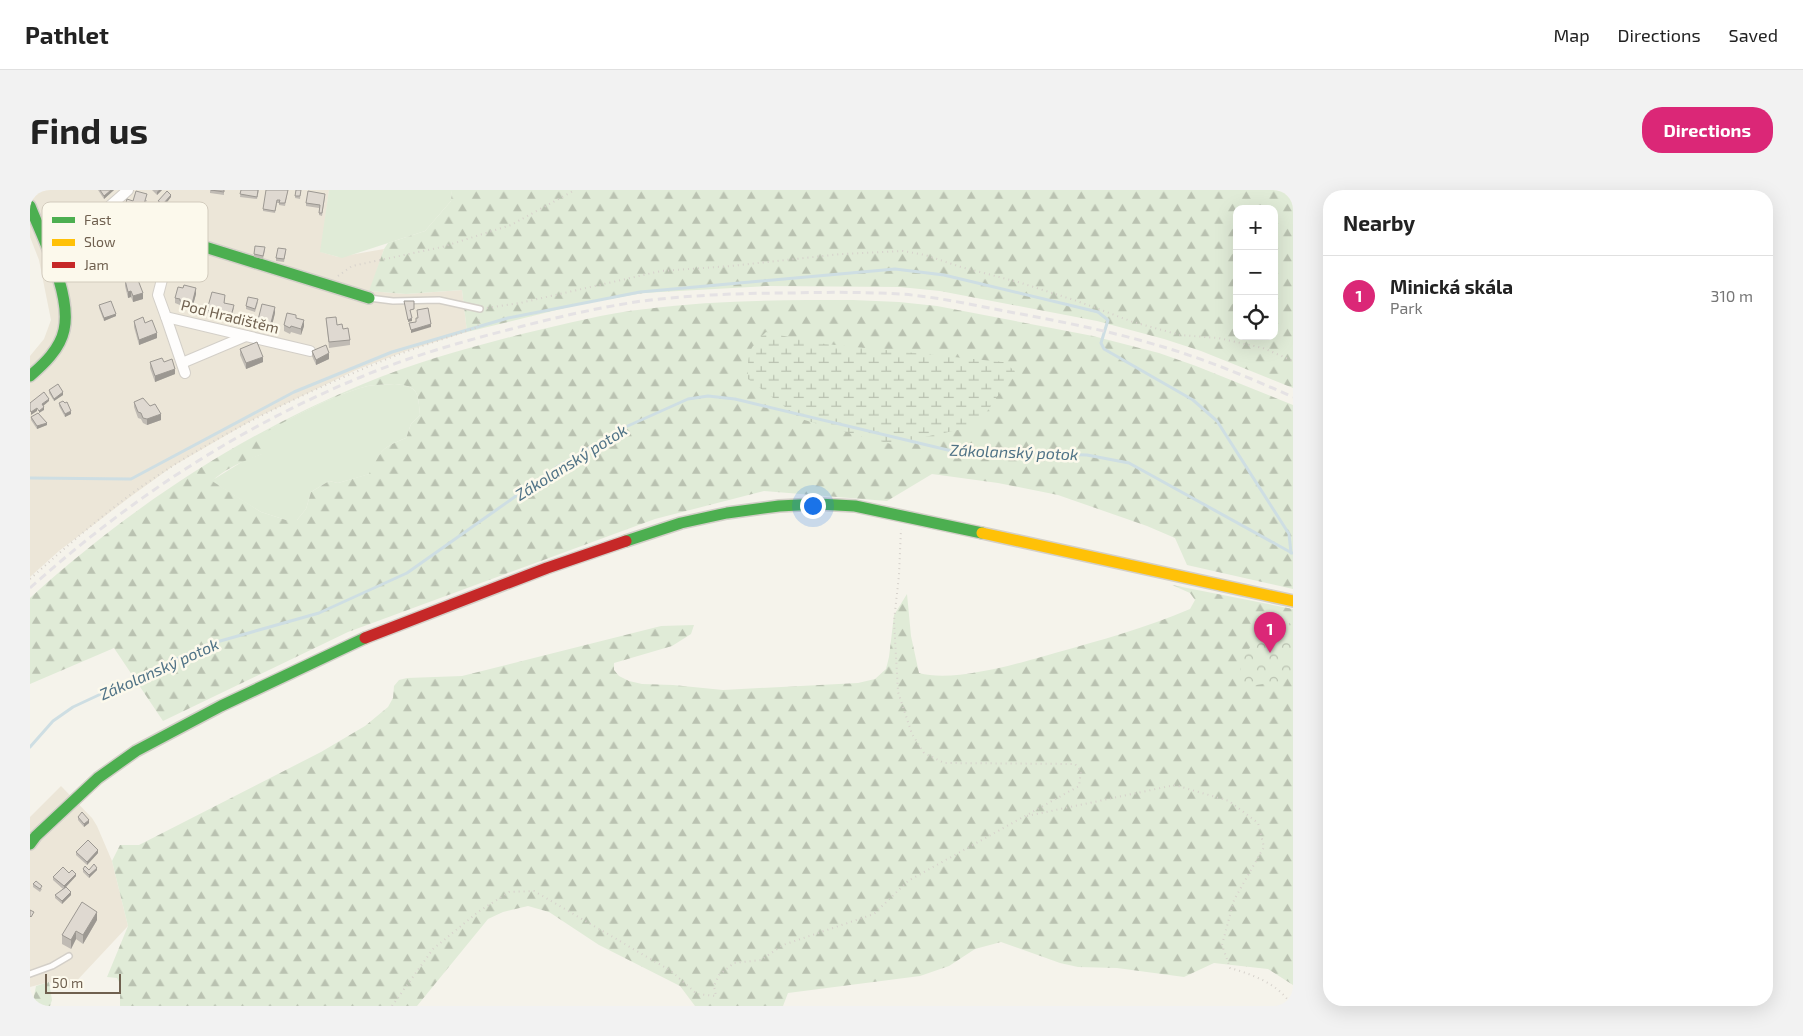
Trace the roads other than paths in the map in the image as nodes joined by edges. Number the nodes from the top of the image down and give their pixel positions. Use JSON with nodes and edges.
{"nodes":[{"id":1,"x":128,"y":190,"type":"edge"},
{"id":2,"x":115,"y":202,"type":"edge"},
{"id":3,"x":30,"y":206,"type":"edge"},
{"id":4,"x":42,"y":233,"type":"edge"},
{"id":5,"x":208,"y":247,"type":"edge"},
{"id":6,"x":61,"y":282,"type":"edge"},
{"id":7,"x":161,"y":282,"type":"edge"},
{"id":8,"x":369,"y":298,"type":"joint"},
{"id":9,"x":480,"y":309,"type":"road end"},
{"id":10,"x":166,"y":316,"type":"junction"},
{"id":11,"x":246,"y":336,"type":"junction"},
{"id":12,"x":310,"y":351,"type":"edge"},
{"id":13,"x":30,"y":376,"type":"edge"},
{"id":14,"x":1293,"y":601,"type":"edge"},
{"id":15,"x":30,"y":844,"type":"edge"},
{"id":16,"x":69,"y":956,"type":"dead end"},
{"id":17,"x":30,"y":974,"type":"edge"}],
"edges":[{"from":1,"to":2,"type":"street"},
{"from":3,"to":4,"type":"main road"},
{"from":5,"to":8,"type":"main road"},
{"from":6,"to":13,"type":"main road"},
{"from":7,"to":10,"type":"street","name":"Pod Hradištěm"},
{"from":8,"to":9,"type":"lane"},
{"from":10,"to":11,"type":"street","name":"Pod Hradištěm"},
{"from":10,"to":11,"type":"street"},
{"from":11,"to":12,"type":"street","name":"Pod Hradištěm"},
{"from":14,"to":15,"type":"main road"},
{"from":16,"to":17,"type":"lane"}]}
